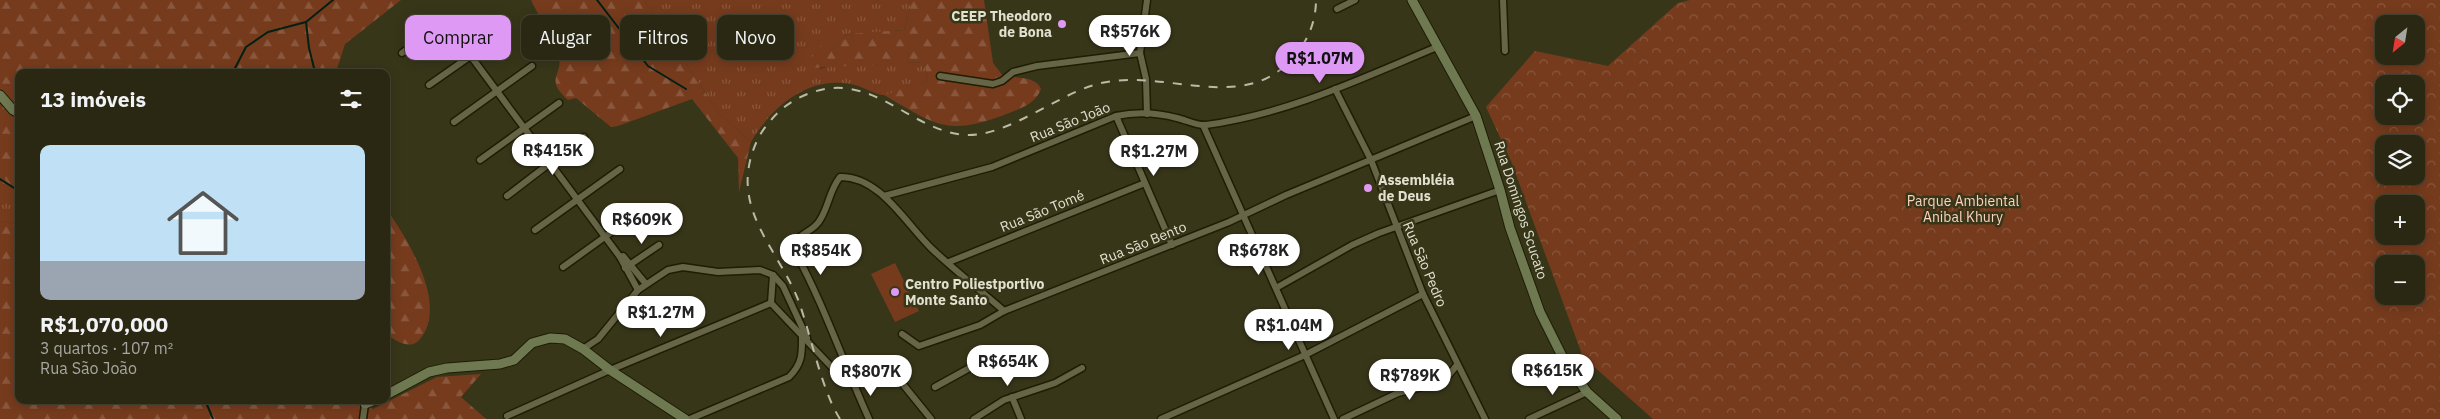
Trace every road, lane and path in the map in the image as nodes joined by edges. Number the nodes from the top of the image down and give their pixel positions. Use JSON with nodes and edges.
{"nodes":[{"id":1,"x":1147,"y":0,"type":"edge"},
{"id":2,"x":1355,"y":0,"type":"edge"},
{"id":3,"x":1412,"y":0,"type":"edge"},
{"id":4,"x":1504,"y":0,"type":"edge"},
{"id":5,"x":1337,"y":9,"type":"dead end"},
{"id":6,"x":1437,"y":47,"type":"junction"},
{"id":7,"x":405,"y":51,"type":"edge"},
{"id":8,"x":1505,"y":51,"type":"dead end"},
{"id":9,"x":402,"y":53,"type":"dead end"},
{"id":10,"x":1140,"y":53,"type":"junction"},
{"id":11,"x":463,"y":60,"type":"edge"},
{"id":12,"x":474,"y":60,"type":"edge"},
{"id":13,"x":532,"y":66,"type":"dead end"},
{"id":14,"x":940,"y":76,"type":"dead end"},
{"id":15,"x":429,"y":86,"type":"dead end"},
{"id":16,"x":1335,"y":89,"type":"junction"},
{"id":17,"x":496,"y":90,"type":"junction"},
{"id":18,"x":0,"y":95,"type":"edge"},
{"id":19,"x":559,"y":103,"type":"dead end"},
{"id":20,"x":15,"y":111,"type":"edge"},
{"id":21,"x":1147,"y":114,"type":"junction"},
{"id":22,"x":1116,"y":116,"type":"junction"},
{"id":23,"x":1476,"y":116,"type":"junction"},
{"id":24,"x":454,"y":122,"type":"dead end"},
{"id":25,"x":1203,"y":125,"type":"junction"},
{"id":26,"x":524,"y":128,"type":"junction"},
{"id":27,"x":584,"y":137,"type":"dead end"},
{"id":28,"x":480,"y":160,"type":"dead end"},
{"id":29,"x":1371,"y":160,"type":"junction"},
{"id":30,"x":550,"y":164,"type":"junction"},
{"id":31,"x":620,"y":169,"type":"dead end"},
{"id":32,"x":1145,"y":183,"type":"junction"},
{"id":33,"x":1500,"y":190,"type":"junction"},
{"id":34,"x":507,"y":196,"type":"dead end"},
{"id":35,"x":884,"y":196,"type":"junction"},
{"id":36,"x":578,"y":200,"type":"junction"},
{"id":37,"x":645,"y":208,"type":"dead end"},
{"id":38,"x":1242,"y":216,"type":"junction"},
{"id":39,"x":1396,"y":229,"type":"junction"},
{"id":40,"x":535,"y":230,"type":"dead end"},
{"id":41,"x":605,"y":236,"type":"junction"},
{"id":42,"x":660,"y":245,"type":"dead end"},
{"id":43,"x":1172,"y":245,"type":"junction"},
{"id":44,"x":948,"y":262,"type":"junction"},
{"id":45,"x":628,"y":266,"type":"junction"},
{"id":46,"x":563,"y":267,"type":"dead end"},
{"id":47,"x":773,"y":275,"type":"junction"},
{"id":48,"x":646,"y":284,"type":"junction"},
{"id":49,"x":1276,"y":288,"type":"junction"},
{"id":50,"x":638,"y":290,"type":"junction"},
{"id":51,"x":1423,"y":294,"type":"junction"},
{"id":52,"x":772,"y":303,"type":"junction"},
{"id":53,"x":1004,"y":311,"type":"junction"},
{"id":54,"x":802,"y":334,"type":"junction"},
{"id":55,"x":902,"y":334,"type":"dead end"},
{"id":56,"x":808,"y":341,"type":"junction"},
{"id":57,"x":583,"y":349,"type":"junction"},
{"id":58,"x":993,"y":355,"type":"dead end"},
{"id":59,"x":1305,"y":355,"type":"junction"},
{"id":60,"x":1457,"y":364,"type":"junction"},
{"id":61,"x":1082,"y":368,"type":"dead end"},
{"id":62,"x":610,"y":370,"type":"junction"},
{"id":63,"x":853,"y":383,"type":"junction"},
{"id":64,"x":935,"y":386,"type":"dead end"},
{"id":65,"x":1587,"y":392,"type":"junction"},
{"id":66,"x":390,"y":393,"type":"edge"},
{"id":67,"x":1012,"y":396,"type":"junction"},
{"id":68,"x":365,"y":404,"type":"edge"},
{"id":69,"x":508,"y":416,"type":"dead end"},
{"id":70,"x":363,"y":419,"type":"edge"},
{"id":71,"x":685,"y":419,"type":"edge"},
{"id":72,"x":690,"y":419,"type":"edge"},
{"id":73,"x":869,"y":419,"type":"edge"},
{"id":74,"x":931,"y":419,"type":"edge"},
{"id":75,"x":974,"y":419,"type":"edge"},
{"id":76,"x":1021,"y":419,"type":"edge"},
{"id":77,"x":1161,"y":419,"type":"edge"},
{"id":78,"x":1334,"y":419,"type":"edge"},
{"id":79,"x":1343,"y":419,"type":"edge"},
{"id":80,"x":1485,"y":419,"type":"edge"},
{"id":81,"x":1529,"y":419,"type":"edge"},
{"id":82,"x":1617,"y":419,"type":"edge"}],
"edges":[{"from":1,"to":10,"type":"street"},
{"from":2,"to":5,"type":"street"},
{"from":3,"to":6,"type":"main road","name":"Rua Domingos Scucato"},
{"from":4,"to":8,"type":"street"},
{"from":6,"to":16,"type":"street","name":"Rua São João"},
{"from":6,"to":23,"type":"main road","name":"Rua Domingos Scucato"},
{"from":7,"to":9,"type":"street"},
{"from":10,"to":14,"type":"street"},
{"from":10,"to":21,"type":"street"},
{"from":11,"to":15,"type":"street"},
{"from":12,"to":17,"type":"street"},
{"from":13,"to":17,"type":"street"},
{"from":16,"to":25,"type":"street","name":"Rua São João"},
{"from":16,"to":29,"type":"street","name":"Rua São Pedro"},
{"from":17,"to":24,"type":"street"},
{"from":17,"to":26,"type":"street"},
{"from":18,"to":20,"type":"main road"},
{"from":19,"to":26,"type":"street"},
{"from":21,"to":22,"type":"street","name":"Rua São João"},
{"from":21,"to":25,"type":"street","name":"Rua São João"},
{"from":22,"to":32,"type":"street"},
{"from":22,"to":35,"type":"street","name":"Rua São João"},
{"from":23,"to":29,"type":"street","name":"Rua São Bento"},
{"from":23,"to":33,"type":"main road","name":"Rua Domingos Scucato"},
{"from":25,"to":38,"type":"street"},
{"from":26,"to":28,"type":"street"},
{"from":26,"to":30,"type":"street"},
{"from":27,"to":30,"type":"street"},
{"from":29,"to":38,"type":"street","name":"Rua São Bento"},
{"from":29,"to":39,"type":"street","name":"Rua São Pedro"},
{"from":30,"to":34,"type":"street"},
{"from":30,"to":36,"type":"street"},
{"from":31,"to":36,"type":"street"},
{"from":32,"to":43,"type":"street"},
{"from":32,"to":44,"type":"street","name":"Rua São Tomé"},
{"from":33,"to":39,"type":"street"},
{"from":33,"to":65,"type":"main road","name":"Rua Domingos Scucato"},
{"from":35,"to":44,"type":"street"},
{"from":35,"to":63,"type":"street"},
{"from":36,"to":40,"type":"street"},
{"from":36,"to":41,"type":"street"},
{"from":37,"to":41,"type":"street"},
{"from":38,"to":43,"type":"street","name":"Rua São Bento"},
{"from":38,"to":49,"type":"street"},
{"from":39,"to":49,"type":"street"},
{"from":39,"to":51,"type":"street","name":"Rua São Pedro"},
{"from":41,"to":45,"type":"street"},
{"from":41,"to":46,"type":"street"},
{"from":42,"to":45,"type":"street"},
{"from":43,"to":53,"type":"street","name":"Rua São Bento"},
{"from":44,"to":53,"type":"street"},
{"from":45,"to":48,"type":"street"},
{"from":45,"to":50,"type":"street"},
{"from":47,"to":48,"type":"street"},
{"from":47,"to":52,"type":"street"},
{"from":47,"to":56,"type":"street"},
{"from":48,"to":50,"type":"street"},
{"from":49,"to":59,"type":"street"},
{"from":50,"to":57,"type":"street"},
{"from":51,"to":59,"type":"street"},
{"from":51,"to":60,"type":"street","name":"Rua São Pedro"},
{"from":52,"to":54,"type":"street"},
{"from":52,"to":62,"type":"street"},
{"from":53,"to":55,"type":"street","name":"Rua São Bento"},
{"from":54,"to":56,"type":"street"},
{"from":54,"to":72,"type":"street"},
{"from":56,"to":63,"type":"street"},
{"from":57,"to":62,"type":"main road"},
{"from":57,"to":66,"type":"main road"},
{"from":58,"to":64,"type":"street"},
{"from":59,"to":77,"type":"street"},
{"from":59,"to":78,"type":"street"},
{"from":60,"to":79,"type":"street"},
{"from":60,"to":80,"type":"street","name":"Rua São Pedro"},
{"from":61,"to":67,"type":"street"},
{"from":62,"to":69,"type":"street"},
{"from":62,"to":71,"type":"main road"},
{"from":63,"to":73,"type":"street"},
{"from":63,"to":74,"type":"street"},
{"from":65,"to":81,"type":"street"},
{"from":65,"to":82,"type":"main road","name":"Rua Domingos Scucato"},
{"from":67,"to":75,"type":"street"},
{"from":67,"to":76,"type":"street"},
{"from":68,"to":70,"type":"street"}]}
